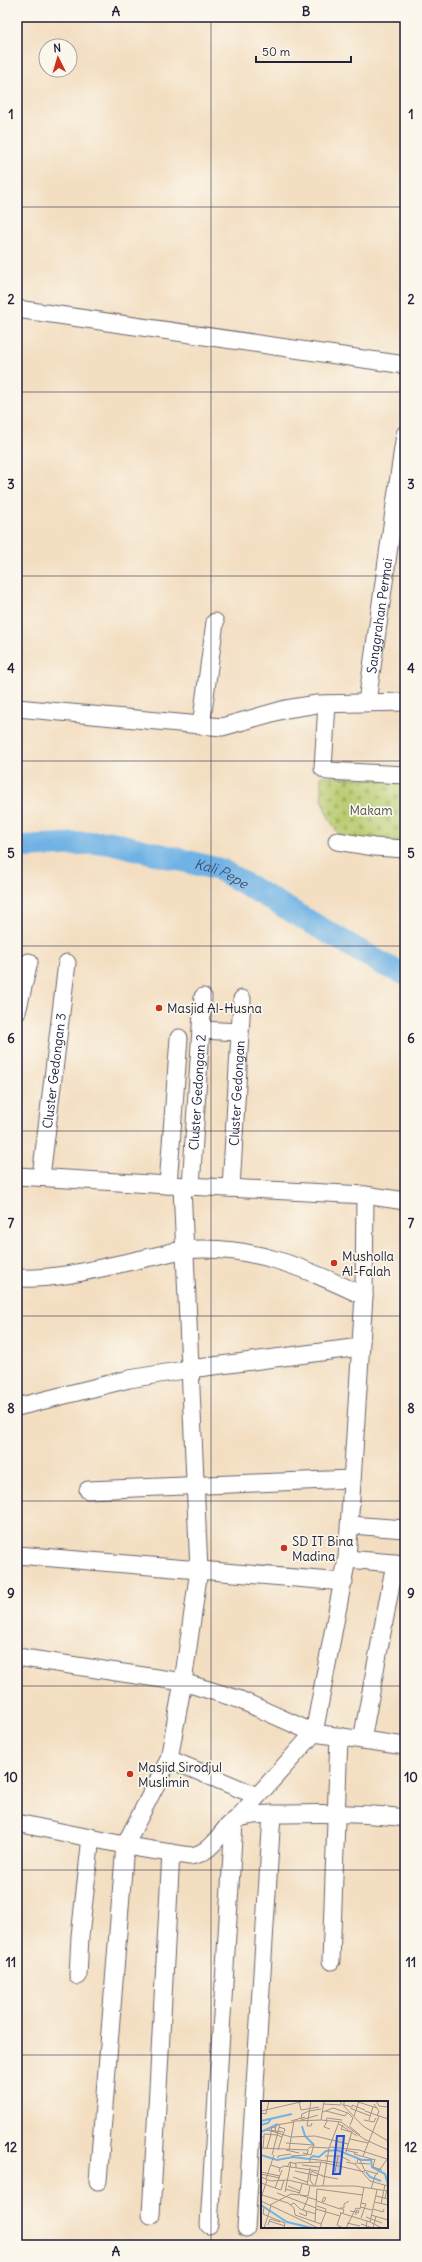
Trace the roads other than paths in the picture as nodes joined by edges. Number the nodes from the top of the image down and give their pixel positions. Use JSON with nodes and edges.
{"nodes":[{"id":1,"x":17,"y":309,"type":"edge"},
{"id":2,"x":405,"y":365,"type":"edge"},
{"id":3,"x":405,"y":434,"type":"edge"},
{"id":4,"x":215,"y":622,"type":"dead end"},
{"id":5,"x":367,"y":702,"type":"junction"},
{"id":6,"x":405,"y":702,"type":"edge"},
{"id":7,"x":328,"y":704,"type":"junction"},
{"id":8,"x":17,"y":708,"type":"edge"},
{"id":9,"x":201,"y":726,"type":"junction"},
{"id":10,"x":405,"y":776,"type":"edge"},
{"id":11,"x":337,"y":841,"type":"dead end"},
{"id":12,"x":405,"y":849,"type":"edge"},
{"id":13,"x":29,"y":962,"type":"dead end"},
{"id":14,"x":67,"y":963,"type":"dead end"},
{"id":15,"x":203,"y":997,"type":"dead end"},
{"id":16,"x":242,"y":998,"type":"dead end"},
{"id":17,"x":17,"y":1012,"type":"edge"},
{"id":18,"x":201,"y":1030,"type":"junction"},
{"id":19,"x":240,"y":1032,"type":"junction"},
{"id":20,"x":180,"y":1038,"type":"dead end"},
{"id":21,"x":17,"y":1176,"type":"edge"},
{"id":22,"x":41,"y":1178,"type":"junction"},
{"id":23,"x":180,"y":1186,"type":"junction"},
{"id":24,"x":231,"y":1188,"type":"junction"},
{"id":25,"x":365,"y":1195,"type":"junction"},
{"id":26,"x":405,"y":1201,"type":"edge"},
{"id":27,"x":184,"y":1250,"type":"junction"},
{"id":28,"x":17,"y":1278,"type":"edge"},
{"id":29,"x":364,"y":1296,"type":"junction"},
{"id":30,"x":360,"y":1347,"type":"junction"},
{"id":31,"x":190,"y":1369,"type":"junction"},
{"id":32,"x":17,"y":1407,"type":"edge"},
{"id":33,"x":352,"y":1478,"type":"junction"},
{"id":34,"x":194,"y":1485,"type":"junction"},
{"id":35,"x":88,"y":1490,"type":"dead end"},
{"id":36,"x":350,"y":1525,"type":"junction"},
{"id":37,"x":405,"y":1528,"type":"edge"},
{"id":38,"x":17,"y":1555,"type":"edge"},
{"id":39,"x":347,"y":1559,"type":"junction"},
{"id":40,"x":400,"y":1563,"type":"edge"},
{"id":41,"x":199,"y":1570,"type":"junction"},
{"id":42,"x":344,"y":1582,"type":"junction"},
{"id":43,"x":17,"y":1657,"type":"edge"},
{"id":44,"x":183,"y":1682,"type":"junction"},
{"id":45,"x":314,"y":1733,"type":"junction"},
{"id":46,"x":339,"y":1736,"type":"junction"},
{"id":47,"x":362,"y":1740,"type":"junction"},
{"id":48,"x":405,"y":1746,"type":"edge"},
{"id":49,"x":169,"y":1759,"type":"junction"},
{"id":50,"x":257,"y":1796,"type":"junction"},
{"id":51,"x":337,"y":1812,"type":"junction"},
{"id":52,"x":272,"y":1814,"type":"junction"},
{"id":53,"x":405,"y":1818,"type":"edge"},
{"id":54,"x":235,"y":1821,"type":"junction"},
{"id":55,"x":17,"y":1823,"type":"edge"},
{"id":56,"x":91,"y":1837,"type":"junction"},
{"id":57,"x":125,"y":1845,"type":"junction"},
{"id":58,"x":171,"y":1853,"type":"junction"},
{"id":59,"x":331,"y":1961,"type":"dead end"},
{"id":60,"x":78,"y":1976,"type":"dead end"},
{"id":61,"x":98,"y":2181,"type":"dead end"},
{"id":62,"x":151,"y":2216,"type":"dead end"},
{"id":63,"x":209,"y":2225,"type":"dead end"},
{"id":64,"x":246,"y":2228,"type":"dead end"}],
"edges":[{"from":1,"to":2,"type":"street"},
{"from":3,"to":5,"type":"street","name":"Sanggrahan Permai"},
{"from":4,"to":9,"type":"street"},
{"from":5,"to":6,"type":"street"},
{"from":5,"to":7,"type":"street"},
{"from":7,"to":9,"type":"street"},
{"from":7,"to":10,"type":"street"},
{"from":8,"to":9,"type":"street"},
{"from":11,"to":12,"type":"street"},
{"from":13,"to":17,"type":"street"},
{"from":14,"to":22,"type":"street","name":"Cluster Gedongan 3"},
{"from":15,"to":18,"type":"street","name":"Cluster Gedongan 2"},
{"from":16,"to":19,"type":"street","name":"Cluster Gedongan"},
{"from":18,"to":19,"type":"street"},
{"from":18,"to":23,"type":"street","name":"Cluster Gedongan 2"},
{"from":19,"to":24,"type":"street","name":"Cluster Gedongan"},
{"from":20,"to":23,"type":"street"},
{"from":21,"to":22,"type":"street"},
{"from":22,"to":23,"type":"street"},
{"from":23,"to":24,"type":"street"},
{"from":23,"to":27,"type":"street"},
{"from":24,"to":25,"type":"street"},
{"from":25,"to":26,"type":"street"},
{"from":25,"to":29,"type":"street"},
{"from":27,"to":28,"type":"street"},
{"from":27,"to":29,"type":"street"},
{"from":27,"to":31,"type":"street"},
{"from":29,"to":30,"type":"street"},
{"from":30,"to":31,"type":"street"},
{"from":30,"to":33,"type":"street"},
{"from":31,"to":32,"type":"street"},
{"from":31,"to":34,"type":"street"},
{"from":33,"to":34,"type":"street"},
{"from":33,"to":36,"type":"street"},
{"from":34,"to":35,"type":"street"},
{"from":34,"to":41,"type":"street"},
{"from":36,"to":37,"type":"street"},
{"from":36,"to":39,"type":"street"},
{"from":38,"to":41,"type":"street"},
{"from":39,"to":40,"type":"street"},
{"from":39,"to":42,"type":"street"},
{"from":40,"to":47,"type":"street"},
{"from":41,"to":42,"type":"street"},
{"from":41,"to":44,"type":"street"},
{"from":42,"to":45,"type":"street"},
{"from":43,"to":44,"type":"street"},
{"from":44,"to":45,"type":"street"},
{"from":44,"to":49,"type":"street"},
{"from":45,"to":46,"type":"street"},
{"from":45,"to":50,"type":"street"},
{"from":46,"to":47,"type":"street"},
{"from":46,"to":51,"type":"street"},
{"from":47,"to":48,"type":"street"},
{"from":49,"to":50,"type":"street"},
{"from":49,"to":57,"type":"street"},
{"from":50,"to":54,"type":"street"},
{"from":51,"to":52,"type":"street"},
{"from":51,"to":53,"type":"street"},
{"from":51,"to":59,"type":"street"},
{"from":52,"to":54,"type":"street"},
{"from":52,"to":64,"type":"street"},
{"from":54,"to":58,"type":"street"},
{"from":54,"to":63,"type":"street"},
{"from":55,"to":56,"type":"street"},
{"from":56,"to":57,"type":"street"},
{"from":56,"to":60,"type":"street"},
{"from":57,"to":58,"type":"street"},
{"from":57,"to":61,"type":"street"},
{"from":58,"to":62,"type":"street"}]}
